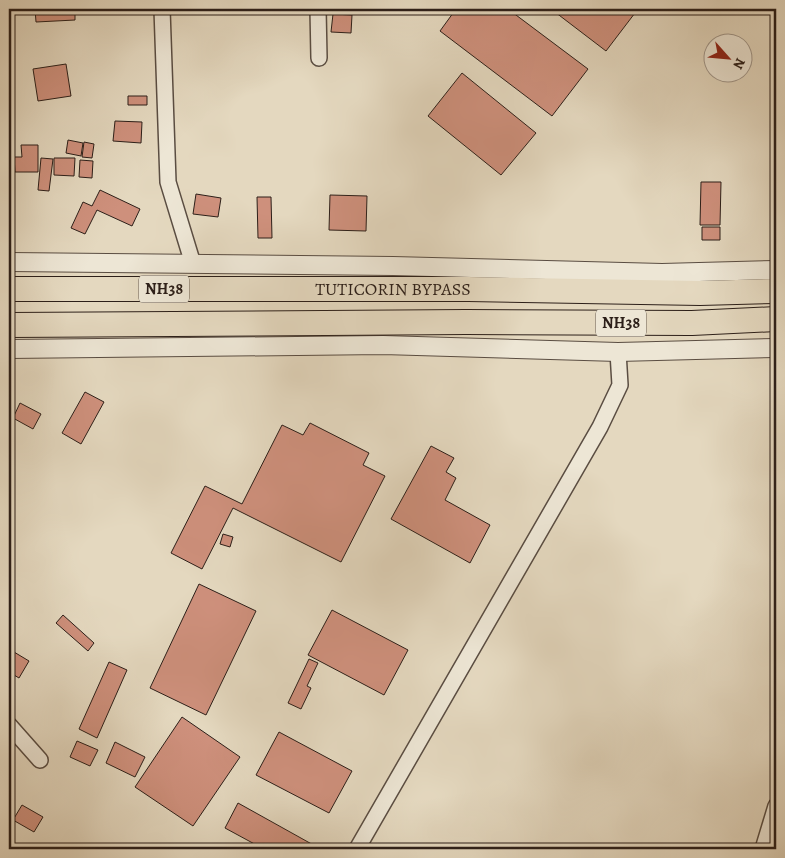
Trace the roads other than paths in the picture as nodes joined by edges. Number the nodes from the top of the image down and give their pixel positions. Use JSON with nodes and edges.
{"nodes":[{"id":1,"x":162,"y":9,"type":"edge"},
{"id":2,"x":318,"y":9,"type":"edge"},
{"id":3,"x":319,"y":58,"type":"dead end"},
{"id":4,"x":9,"y":262,"type":"edge"},
{"id":5,"x":193,"y":264,"type":"junction"},
{"id":6,"x":776,"y":270,"type":"edge"},
{"id":7,"x":9,"y":289,"type":"edge"},
{"id":8,"x":776,"y":290,"type":"edge"},
{"id":9,"x":776,"y":319,"type":"edge"},
{"id":10,"x":9,"y":325,"type":"edge"},
{"id":11,"x":776,"y":348,"type":"edge"},
{"id":12,"x":9,"y":350,"type":"edge"},
{"id":13,"x":618,"y":352,"type":"junction"},
{"id":14,"x":9,"y":725,"type":"edge"},
{"id":15,"x":40,"y":760,"type":"dead end"},
{"id":16,"x":776,"y":806,"type":"edge"},
{"id":17,"x":358,"y":849,"type":"edge"},
{"id":18,"x":762,"y":849,"type":"edge"}],
"edges":[{"from":1,"to":5,"type":"street"},
{"from":2,"to":3,"type":"street"},
{"from":4,"to":5,"type":"street"},
{"from":5,"to":6,"type":"street"},
{"from":7,"to":8,"type":"highway","name":"TUTICORIN BYPASS","number":"NH38"},
{"from":9,"to":10,"type":"highway","name":"TUTICORIN BYPASS","number":"NH38"},
{"from":11,"to":13,"type":"street"},
{"from":12,"to":13,"type":"street"},
{"from":13,"to":17,"type":"street"},
{"from":14,"to":15,"type":"street"},
{"from":16,"to":18,"type":"street"}]}
